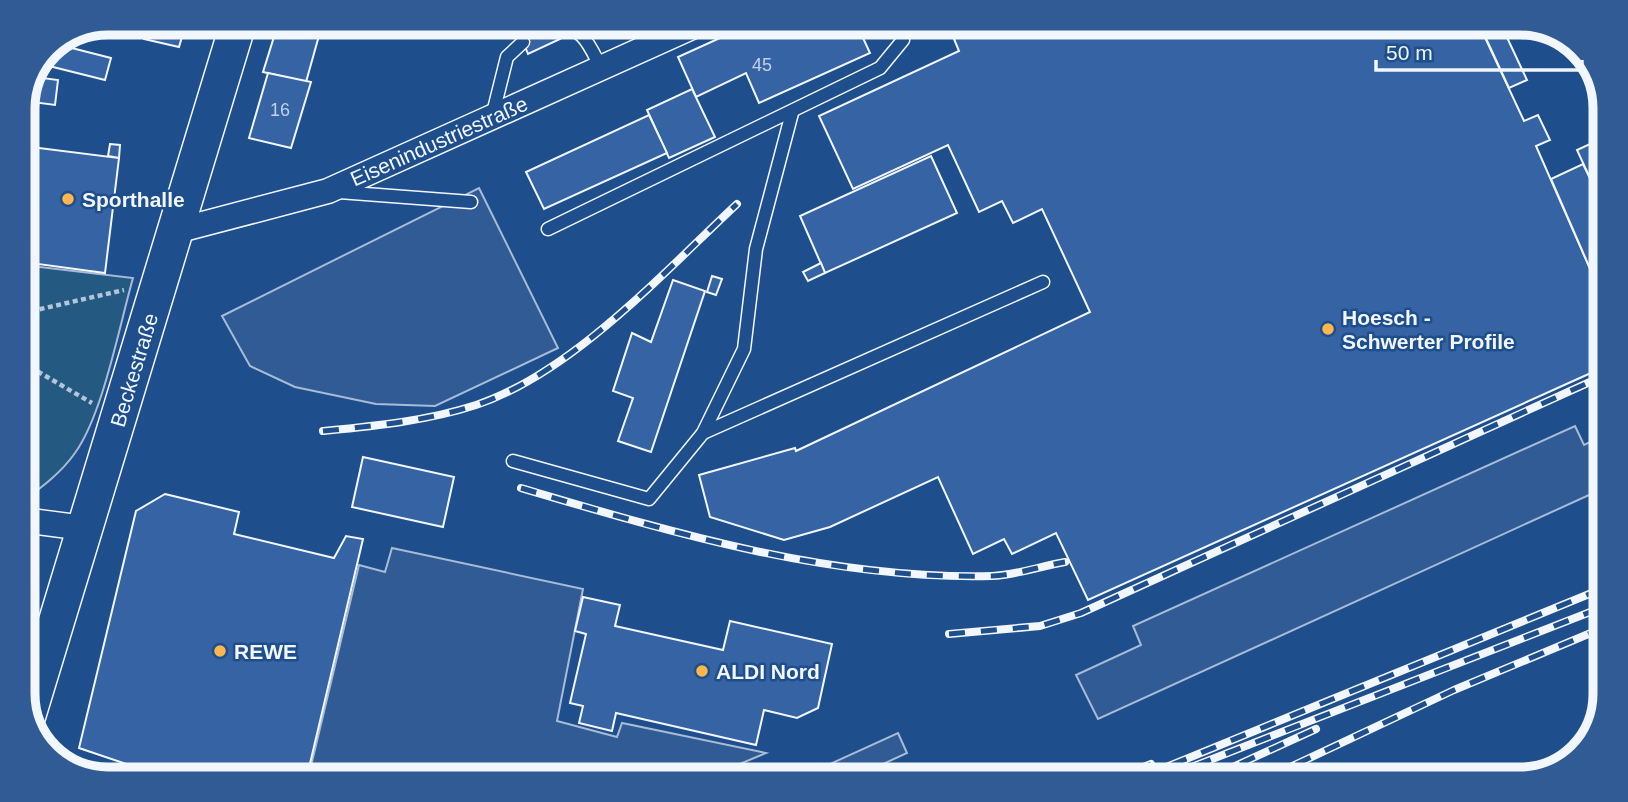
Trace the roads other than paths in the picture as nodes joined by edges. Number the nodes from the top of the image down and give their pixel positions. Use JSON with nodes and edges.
{"nodes":[{"id":1,"x":234,"y":35,"type":"edge"},
{"id":2,"x":582,"y":35,"type":"edge"},
{"id":3,"x":674,"y":35,"type":"edge"},
{"id":4,"x":903,"y":35,"type":"edge"},
{"id":5,"x":523,"y":42,"type":"dead end"},
{"id":6,"x":601,"y":68,"type":"junction"},
{"id":7,"x":792,"y":113,"type":"junction"},
{"id":8,"x":492,"y":118,"type":"junction"},
{"id":9,"x":328,"y":191,"type":"junction"},
{"id":10,"x":471,"y":202,"type":"dead end"},
{"id":11,"x":548,"y":229,"type":"dead end"},
{"id":12,"x":176,"y":230,"type":"junction"},
{"id":13,"x":1043,"y":282,"type":"dead end"},
{"id":14,"x":703,"y":433,"type":"junction"},
{"id":15,"x":513,"y":461,"type":"dead end"},
{"id":16,"x":35,"y":522,"type":"edge"},
{"id":17,"x":84,"y":528,"type":"junction"},
{"id":18,"x":35,"y":692,"type":"edge"}],
"edges":[{"from":1,"to":12,"type":"main road","name":"Beckestraße"},
{"from":2,"to":6,"type":"lane"},
{"from":3,"to":6,"type":"street","name":"Eisenindustriestraße"},
{"from":4,"to":7,"type":"lane"},
{"from":5,"to":8,"type":"lane"},
{"from":6,"to":8,"type":"street","name":"Eisenindustriestraße"},
{"from":7,"to":11,"type":"lane"},
{"from":7,"to":14,"type":"lane"},
{"from":8,"to":9,"type":"street","name":"Eisenindustriestraße"},
{"from":9,"to":10,"type":"lane"},
{"from":9,"to":12,"type":"street","name":"Eisenindustriestraße"},
{"from":12,"to":17,"type":"main road","name":"Beckestraße"},
{"from":13,"to":14,"type":"lane"},
{"from":14,"to":15,"type":"lane"},
{"from":16,"to":17,"type":"street"},
{"from":17,"to":18,"type":"main road","name":"Beckestraße"}]}
